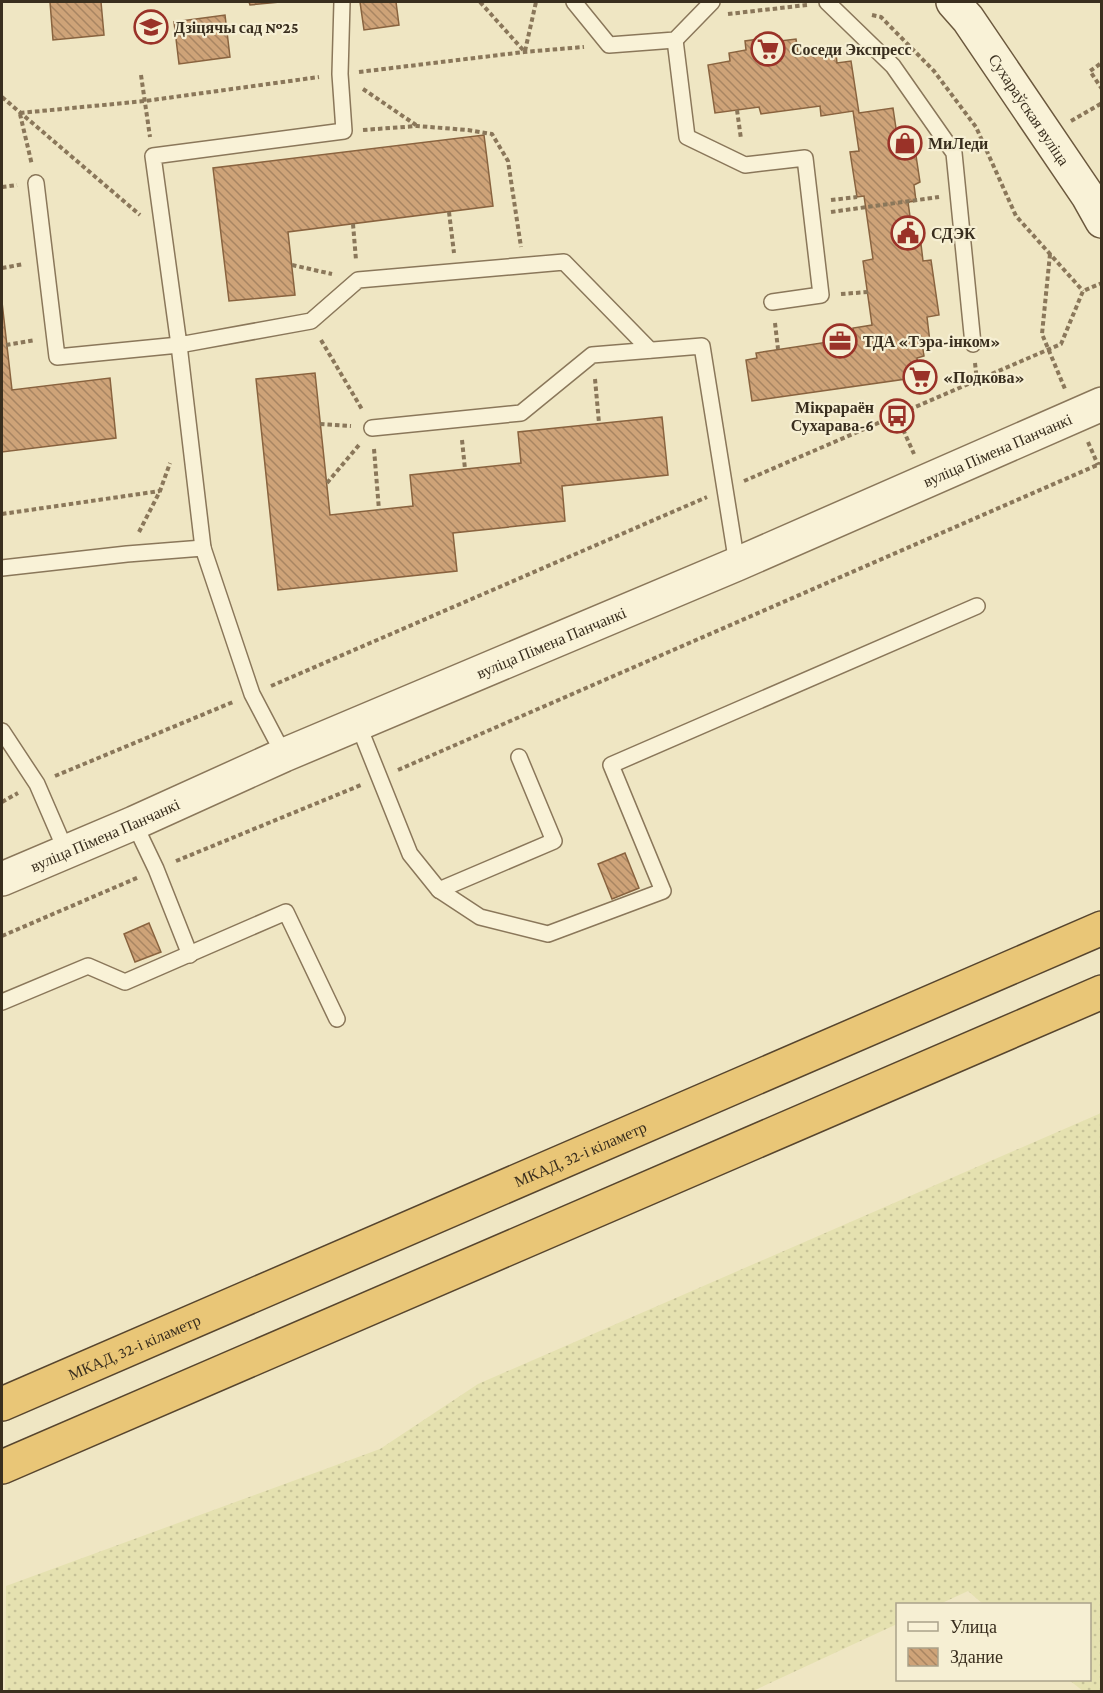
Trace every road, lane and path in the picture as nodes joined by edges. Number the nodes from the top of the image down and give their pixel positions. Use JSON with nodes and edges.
{"nodes":[{"id":1,"x":342,"y":2,"type":"edge"},
{"id":2,"x":480,"y":2,"type":"edge"},
{"id":3,"x":536,"y":2,"type":"edge"},
{"id":4,"x":574,"y":2,"type":"edge"},
{"id":5,"x":712,"y":2,"type":"edge"},
{"id":6,"x":827,"y":2,"type":"edge"},
{"id":7,"x":953,"y":2,"type":"edge"},
{"id":8,"x":696,"y":18,"type":"junction"},
{"id":9,"x":675,"y":40,"type":"junction"},
{"id":10,"x":609,"y":45,"type":"junction"},
{"id":11,"x":525,"y":52,"type":"junction"},
{"id":12,"x":1100,"y":64,"type":"edge"},
{"id":13,"x":340,"y":74,"type":"junction"},
{"id":14,"x":141,"y":75,"type":"dead end"},
{"id":15,"x":1101,"y":89,"type":"edge"},
{"id":16,"x":2,"y":97,"type":"edge"},
{"id":17,"x":145,"y":101,"type":"junction"},
{"id":18,"x":20,"y":113,"type":"junction"},
{"id":19,"x":417,"y":126,"type":"junction"},
{"id":20,"x":344,"y":131,"type":"junction"},
{"id":21,"x":153,"y":156,"type":"junction"},
{"id":22,"x":36,"y":183,"type":"joint"},
{"id":23,"x":958,"y":195,"type":"junction"},
{"id":24,"x":449,"y":212,"type":"dead end"},
{"id":25,"x":812,"y":215,"type":"junction"},
{"id":26,"x":1101,"y":221,"type":"edge"},
{"id":27,"x":353,"y":224,"type":"dead end"},
{"id":28,"x":164,"y":235,"type":"junction"},
{"id":29,"x":292,"y":265,"type":"dead end"},
{"id":30,"x":524,"y":265,"type":"junction"},
{"id":31,"x":456,"y":271,"type":"junction"},
{"id":32,"x":358,"y":280,"type":"junction"},
{"id":33,"x":1101,"y":283,"type":"edge"},
{"id":34,"x":1083,"y":291,"type":"junction"},
{"id":35,"x":772,"y":302,"type":"dead end"},
{"id":36,"x":311,"y":321,"type":"junction"},
{"id":37,"x":54,"y":338,"type":"junction"},
{"id":38,"x":973,"y":344,"type":"dead end"},
{"id":39,"x":6,"y":345,"type":"dead end"},
{"id":40,"x":180,"y":345,"type":"junction"},
{"id":41,"x":650,"y":350,"type":"junction"},
{"id":42,"x":1048,"y":350,"type":"junction"},
{"id":43,"x":592,"y":355,"type":"junction"},
{"id":44,"x":1101,"y":404,"type":"edge"},
{"id":45,"x":897,"y":416,"type":"junction"},
{"id":46,"x":460,"y":419,"type":"junction"},
{"id":47,"x":599,"y":423,"type":"dead end"},
{"id":48,"x":321,"y":424,"type":"dead end"},
{"id":49,"x":372,"y":428,"type":"junction"},
{"id":50,"x":170,"y":461,"type":"dead end"},
{"id":51,"x":1101,"y":464,"type":"edge"},
{"id":52,"x":465,"y":469,"type":"dead end"},
{"id":53,"x":927,"y":480,"type":"junction"},
{"id":54,"x":327,"y":483,"type":"dead end"},
{"id":55,"x":724,"y":489,"type":"junction"},
{"id":56,"x":160,"y":492,"type":"junction"},
{"id":57,"x":379,"y":510,"type":"dead end"},
{"id":58,"x":2,"y":514,"type":"edge"},
{"id":59,"x":203,"y":548,"type":"junction"},
{"id":60,"x":127,"y":554,"type":"junction"},
{"id":61,"x":737,"y":564,"type":"junction"},
{"id":62,"x":2,"y":568,"type":"edge"},
{"id":63,"x":977,"y":606,"type":"dead end"},
{"id":64,"x":252,"y":694,"type":"junction"},
{"id":65,"x":358,"y":724,"type":"junction"},
{"id":66,"x":2,"y":731,"type":"edge"},
{"id":67,"x":284,"y":755,"type":"junction"},
{"id":68,"x":519,"y":757,"type":"dead end"},
{"id":69,"x":379,"y":778,"type":"junction"},
{"id":70,"x":37,"y":784,"type":"junction"},
{"id":71,"x":2,"y":802,"type":"edge"},
{"id":72,"x":134,"y":823,"type":"junction"},
{"id":73,"x":66,"y":851,"type":"junction"},
{"id":74,"x":156,"y":869,"type":"junction"},
{"id":75,"x":2,"y":879,"type":"edge"},
{"id":76,"x":439,"y":890,"type":"junction"},
{"id":77,"x":1101,"y":928,"type":"edge"},
{"id":78,"x":2,"y":936,"type":"edge"},
{"id":79,"x":190,"y":955,"type":"junction"},
{"id":80,"x":1101,"y":992,"type":"edge"},
{"id":81,"x":2,"y":1002,"type":"edge"},
{"id":82,"x":337,"y":1019,"type":"dead end"},
{"id":83,"x":2,"y":1404,"type":"edge"},
{"id":84,"x":2,"y":1467,"type":"edge"}],
"edges":[{"from":1,"to":13,"type":"lane"},
{"from":2,"to":11,"type":"path"},
{"from":3,"to":11,"type":"path"},
{"from":4,"to":10,"type":"lane"},
{"from":5,"to":8,"type":"lane"},
{"from":6,"to":8,"type":"path"},
{"from":6,"to":23,"type":"lane"},
{"from":7,"to":26,"type":"street","name":"Сухараўская вуліца"},
{"from":8,"to":9,"type":"lane"},
{"from":9,"to":10,"type":"lane"},
{"from":9,"to":25,"type":"lane"},
{"from":10,"to":11,"type":"path"},
{"from":11,"to":13,"type":"path"},
{"from":12,"to":15,"type":"path"},
{"from":13,"to":17,"type":"path"},
{"from":13,"to":19,"type":"path"},
{"from":13,"to":20,"type":"lane"},
{"from":14,"to":17,"type":"path"},
{"from":16,"to":18,"type":"path"},
{"from":17,"to":18,"type":"path"},
{"from":17,"to":21,"type":"path"},
{"from":18,"to":22,"type":"path"},
{"from":18,"to":28,"type":"path"},
{"from":19,"to":20,"type":"path"},
{"from":19,"to":30,"type":"path"},
{"from":20,"to":21,"type":"lane"},
{"from":21,"to":28,"type":"lane"},
{"from":22,"to":37,"type":"lane"},
{"from":23,"to":25,"type":"path"},
{"from":23,"to":38,"type":"lane"},
{"from":24,"to":31,"type":"path"},
{"from":25,"to":35,"type":"lane"},
{"from":27,"to":32,"type":"path"},
{"from":28,"to":40,"type":"lane"},
{"from":29,"to":32,"type":"path"},
{"from":30,"to":31,"type":"lane"},
{"from":30,"to":41,"type":"lane"},
{"from":31,"to":32,"type":"lane"},
{"from":32,"to":36,"type":"lane"},
{"from":33,"to":34,"type":"path"},
{"from":34,"to":42,"type":"path"},
{"from":34,"to":42,"type":"path"},
{"from":36,"to":40,"type":"lane"},
{"from":36,"to":49,"type":"path"},
{"from":37,"to":39,"type":"path"},
{"from":37,"to":40,"type":"lane"},
{"from":40,"to":59,"type":"lane"},
{"from":41,"to":43,"type":"lane"},
{"from":41,"to":55,"type":"lane"},
{"from":42,"to":45,"type":"path"},
{"from":43,"to":46,"type":"lane"},
{"from":43,"to":47,"type":"path"},
{"from":44,"to":53,"type":"street","name":"вуліца Пімена Панчанкі"},
{"from":45,"to":53,"type":"path"},
{"from":45,"to":55,"type":"path"},
{"from":46,"to":49,"type":"lane"},
{"from":46,"to":52,"type":"path"},
{"from":48,"to":49,"type":"path"},
{"from":49,"to":54,"type":"path"},
{"from":49,"to":57,"type":"path"},
{"from":50,"to":56,"type":"path"},
{"from":51,"to":69,"type":"path"},
{"from":53,"to":61,"type":"street","name":"вуліца Пімена Панчанкі"},
{"from":55,"to":61,"type":"lane"},
{"from":55,"to":64,"type":"path"},
{"from":56,"to":58,"type":"path"},
{"from":56,"to":60,"type":"path"},
{"from":59,"to":60,"type":"lane"},
{"from":59,"to":64,"type":"lane"},
{"from":60,"to":62,"type":"lane"},
{"from":61,"to":65,"type":"street","name":"вуліца Пімена Панчанкі"},
{"from":63,"to":76,"type":"lane"},
{"from":64,"to":67,"type":"lane"},
{"from":64,"to":70,"type":"path"},
{"from":65,"to":67,"type":"street","name":"вуліца Пімена Панчанкі"},
{"from":65,"to":69,"type":"lane"},
{"from":66,"to":70,"type":"lane"},
{"from":67,"to":72,"type":"street","name":"вуліца Пімена Панчанкі"},
{"from":68,"to":76,"type":"lane"},
{"from":69,"to":74,"type":"path"},
{"from":69,"to":76,"type":"lane"},
{"from":70,"to":71,"type":"path"},
{"from":70,"to":73,"type":"lane"},
{"from":72,"to":73,"type":"street","name":"вуліца Пімена Панчанкі"},
{"from":72,"to":74,"type":"lane"},
{"from":73,"to":75,"type":"street","name":"вуліца Пімена Панчанкі"},
{"from":74,"to":78,"type":"path"},
{"from":74,"to":79,"type":"lane"},
{"from":77,"to":83,"type":"highway","name":"МКАД, 32-і кіламетр"},
{"from":79,"to":81,"type":"lane"},
{"from":79,"to":82,"type":"lane"},
{"from":80,"to":84,"type":"highway"}]}
